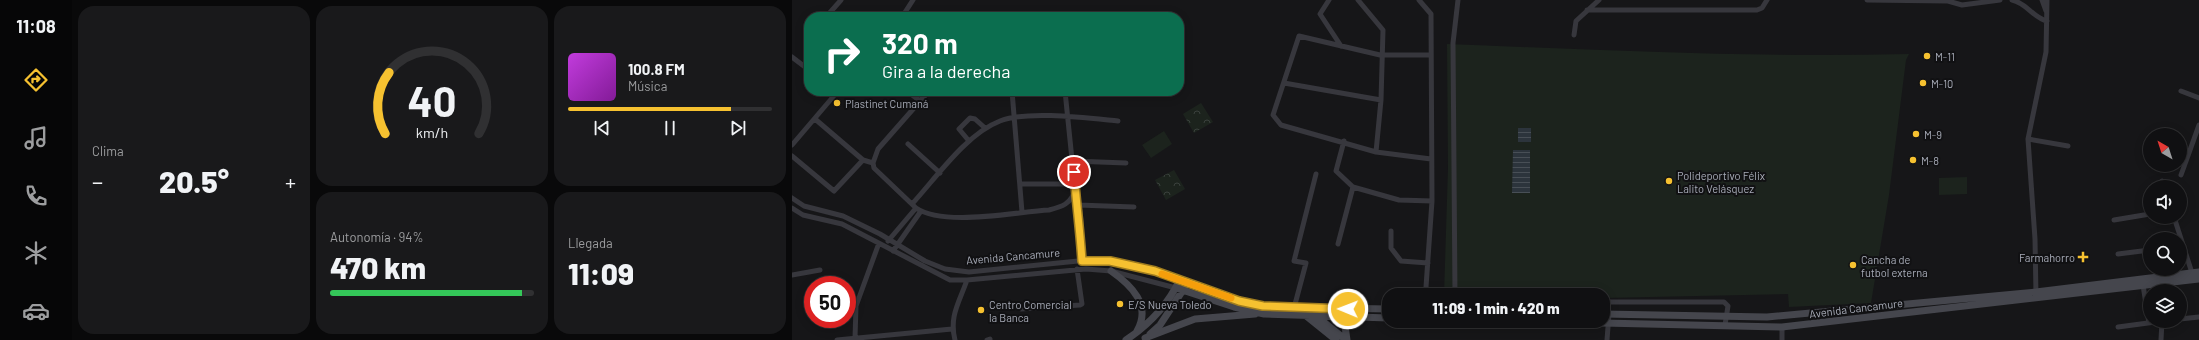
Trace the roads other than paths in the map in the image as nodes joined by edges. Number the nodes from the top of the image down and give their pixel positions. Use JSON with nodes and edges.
{"nodes":[{"id":1,"x":841,"y":0,"type":"edge"},
{"id":2,"x":913,"y":0,"type":"edge"},
{"id":3,"x":1329,"y":0,"type":"edge"},
{"id":4,"x":1358,"y":0,"type":"edge"},
{"id":5,"x":1420,"y":0,"type":"edge"},
{"id":6,"x":1599,"y":0,"type":"edge"},
{"id":7,"x":1767,"y":0,"type":"edge"},
{"id":8,"x":1867,"y":0,"type":"edge"},
{"id":9,"x":2000,"y":0,"type":"edge"},
{"id":10,"x":2012,"y":0,"type":"edge"},
{"id":11,"x":2042,"y":0,"type":"edge"},
{"id":12,"x":2047,"y":0,"type":"edge"},
{"id":13,"x":1457,"y":1,"type":"edge"},
{"id":14,"x":1948,"y":1,"type":"edge"},
{"id":15,"x":1587,"y":10,"type":"junction"},
{"id":16,"x":830,"y":12,"type":"edge"},
{"id":17,"x":905,"y":12,"type":"edge"},
{"id":18,"x":2047,"y":12,"type":"junction"},
{"id":19,"x":2047,"y":21,"type":"junction"},
{"id":20,"x":1574,"y":35,"type":"dead end"},
{"id":21,"x":1342,"y":46,"type":"junction"},
{"id":22,"x":1380,"y":55,"type":"junction"},
{"id":23,"x":1431,"y":55,"type":"junction"},
{"id":24,"x":792,"y":57,"type":"edge"},
{"id":25,"x":804,"y":66,"type":"edge"},
{"id":26,"x":1284,"y":83,"type":"junction"},
{"id":27,"x":2181,"y":91,"type":"dead end"},
{"id":28,"x":833,"y":96,"type":"edge"},
{"id":29,"x":914,"y":96,"type":"edge"},
{"id":30,"x":924,"y":96,"type":"edge"},
{"id":31,"x":1012,"y":96,"type":"edge"},
{"id":32,"x":1066,"y":96,"type":"edge"},
{"id":33,"x":2199,"y":98,"type":"edge"},
{"id":34,"x":1381,"y":100,"type":"junction"},
{"id":35,"x":920,"y":101,"type":"junction"},
{"id":36,"x":1068,"y":116,"type":"junction"},
{"id":37,"x":1013,"y":117,"type":"junction"},
{"id":38,"x":815,"y":119,"type":"junction"},
{"id":39,"x":1118,"y":121,"type":"dead end"},
{"id":40,"x":2199,"y":125,"type":"edge"},
{"id":41,"x":985,"y":128,"type":"junction"},
{"id":42,"x":2028,"y":138,"type":"junction"},
{"id":43,"x":969,"y":141,"type":"junction"},
{"id":44,"x":1344,"y":142,"type":"junction"},
{"id":45,"x":908,"y":144,"type":"dead end"},
{"id":46,"x":792,"y":145,"type":"edge"},
{"id":47,"x":2068,"y":146,"type":"dead end"},
{"id":48,"x":1376,"y":152,"type":"junction"},
{"id":49,"x":792,"y":156,"type":"edge"},
{"id":50,"x":1431,"y":158,"type":"junction"},
{"id":51,"x":863,"y":160,"type":"junction"},
{"id":52,"x":1073,"y":161,"type":"junction"},
{"id":53,"x":873,"y":163,"type":"junction"},
{"id":54,"x":1126,"y":163,"type":"dead end"},
{"id":55,"x":940,"y":173,"type":"junction"},
{"id":56,"x":1316,"y":174,"type":"dead end"},
{"id":57,"x":2181,"y":175,"type":"dead end"},
{"id":58,"x":1020,"y":184,"type":"junction"},
{"id":59,"x":1075,"y":184,"type":"junction"},
{"id":60,"x":1353,"y":187,"type":"junction"},
{"id":61,"x":1075,"y":193,"type":"junction"},
{"id":62,"x":792,"y":198,"type":"edge"},
{"id":63,"x":1432,"y":201,"type":"junction"},
{"id":64,"x":1078,"y":205,"type":"junction"},
{"id":65,"x":914,"y":206,"type":"junction"},
{"id":66,"x":1134,"y":207,"type":"dead end"},
{"id":67,"x":792,"y":208,"type":"edge"},
{"id":68,"x":921,"y":211,"type":"junction"},
{"id":69,"x":1022,"y":212,"type":"junction"},
{"id":70,"x":792,"y":214,"type":"edge"},
{"id":71,"x":2143,"y":215,"type":"edge"},
{"id":72,"x":803,"y":216,"type":"junction"},
{"id":73,"x":2114,"y":220,"type":"dead end"},
{"id":74,"x":899,"y":228,"type":"junction"},
{"id":75,"x":1391,"y":231,"type":"dead end"},
{"id":76,"x":905,"y":233,"type":"junction"},
{"id":77,"x":889,"y":239,"type":"junction"},
{"id":78,"x":878,"y":243,"type":"junction"},
{"id":79,"x":897,"y":244,"type":"junction"},
{"id":80,"x":1338,"y":244,"type":"dead end"},
{"id":81,"x":885,"y":246,"type":"junction"},
{"id":82,"x":892,"y":251,"type":"junction"},
{"id":83,"x":2143,"y":251,"type":"edge"},
{"id":84,"x":2118,"y":254,"type":"dead end"},
{"id":85,"x":2187,"y":256,"type":"edge"},
{"id":86,"x":1082,"y":261,"type":"junction"},
{"id":87,"x":1428,"y":264,"type":"junction"},
{"id":88,"x":1078,"y":269,"type":"junction"},
{"id":89,"x":820,"y":270,"type":"dead end"},
{"id":90,"x":1111,"y":271,"type":"junction"},
{"id":91,"x":2196,"y":273,"type":"edge"},
{"id":92,"x":792,"y":274,"type":"edge"},
{"id":93,"x":1180,"y":279,"type":"junction"},
{"id":94,"x":2199,"y":279,"type":"edge"},
{"id":95,"x":967,"y":280,"type":"junction"},
{"id":96,"x":1188,"y":282,"type":"junction"},
{"id":97,"x":2152,"y":284,"type":"edge"},
{"id":98,"x":2143,"y":285,"type":"edge"},
{"id":99,"x":1176,"y":288,"type":"junction"},
{"id":100,"x":1426,"y":288,"type":"edge"},
{"id":101,"x":1455,"y":288,"type":"edge"},
{"id":102,"x":1183,"y":290,"type":"junction"},
{"id":103,"x":2036,"y":295,"type":"junction"},
{"id":104,"x":1610,"y":302,"type":"edge"},
{"id":105,"x":1296,"y":308,"type":"junction"},
{"id":106,"x":1306,"y":308,"type":"junction"},
{"id":107,"x":1021,"y":309,"type":"dead end"},
{"id":108,"x":1382,"y":310,"type":"edge"},
{"id":109,"x":1824,"y":313,"type":"junction"},
{"id":110,"x":1264,"y":314,"type":"junction"},
{"id":111,"x":1610,"y":314,"type":"edge"},
{"id":112,"x":1306,"y":316,"type":"junction"},
{"id":113,"x":1316,"y":316,"type":"junction"},
{"id":114,"x":1726,"y":316,"type":"junction"},
{"id":115,"x":1357,"y":317,"type":"junction"},
{"id":116,"x":2199,"y":317,"type":"edge"},
{"id":117,"x":1382,"y":318,"type":"edge"},
{"id":118,"x":2187,"y":318,"type":"edge"},
{"id":119,"x":1824,"y":322,"type":"junction"},
{"id":120,"x":1610,"y":323,"type":"edge"},
{"id":121,"x":2143,"y":324,"type":"edge"},
{"id":122,"x":1725,"y":326,"type":"junction"},
{"id":123,"x":1782,"y":327,"type":"junction"},
{"id":124,"x":2118,"y":327,"type":"dead end"},
{"id":125,"x":1608,"y":328,"type":"edge"},
{"id":126,"x":2162,"y":328,"type":"edge"},
{"id":127,"x":952,"y":329,"type":"junction"},
{"id":128,"x":1136,"y":334,"type":"junction"},
{"id":129,"x":855,"y":338,"type":"junction"},
{"id":130,"x":1143,"y":339,"type":"edge"},
{"id":131,"x":837,"y":340,"type":"edge"},
{"id":132,"x":955,"y":340,"type":"edge"},
{"id":133,"x":1126,"y":340,"type":"edge"},
{"id":134,"x":1336,"y":340,"type":"edge"},
{"id":135,"x":1346,"y":340,"type":"edge"},
{"id":136,"x":1607,"y":340,"type":"edge"},
{"id":137,"x":1782,"y":340,"type":"edge"},
{"id":138,"x":2161,"y":340,"type":"edge"}],
"edges":[{"from":1,"to":16,"type":"street"},
{"from":2,"to":17,"type":"street"},
{"from":3,"to":21,"type":"street"},
{"from":4,"to":22,"type":"street"},
{"from":5,"to":23,"type":"street"},
{"from":6,"to":15,"type":"street"},
{"from":7,"to":15,"type":"street"},
{"from":8,"to":14,"type":"street"},
{"from":9,"to":14,"type":"street"},
{"from":10,"to":19,"type":"street"},
{"from":11,"to":18,"type":"street"},
{"from":12,"to":18,"type":"street"},
{"from":13,"to":101,"type":"street"},
{"from":15,"to":20,"type":"street"},
{"from":18,"to":19,"type":"street"},
{"from":19,"to":42,"type":"street"},
{"from":21,"to":22,"type":"street"},
{"from":21,"to":26,"type":"street"},
{"from":22,"to":23,"type":"street"},
{"from":22,"to":34,"type":"street"},
{"from":23,"to":50,"type":"street"},
{"from":24,"to":25,"type":"street"},
{"from":26,"to":34,"type":"street"},
{"from":26,"to":44,"type":"street"},
{"from":27,"to":33,"type":"street"},
{"from":28,"to":38,"type":"street"},
{"from":29,"to":35,"type":"street"},
{"from":30,"to":35,"type":"street"},
{"from":31,"to":37,"type":"street"},
{"from":32,"to":36,"type":"street"},
{"from":34,"to":48,"type":"street"},
{"from":35,"to":53,"type":"street"},
{"from":36,"to":37,"type":"street"},
{"from":36,"to":39,"type":"street"},
{"from":36,"to":52,"type":"street"},
{"from":37,"to":41,"type":"street"},
{"from":37,"to":58,"type":"street"},
{"from":38,"to":46,"type":"street"},
{"from":38,"to":51,"type":"street"},
{"from":40,"to":57,"type":"street"},
{"from":41,"to":43,"type":"street"},
{"from":41,"to":43,"type":"street"},
{"from":42,"to":47,"type":"street"},
{"from":42,"to":103,"type":"street"},
{"from":43,"to":55,"type":"street"},
{"from":44,"to":48,"type":"street"},
{"from":44,"to":60,"type":"street"},
{"from":45,"to":55,"type":"street"},
{"from":48,"to":50,"type":"street"},
{"from":49,"to":51,"type":"street"},
{"from":50,"to":63,"type":"street"},
{"from":51,"to":53,"type":"street"},
{"from":52,"to":54,"type":"street"},
{"from":52,"to":59,"type":"street"},
{"from":53,"to":65,"type":"street"},
{"from":55,"to":65,"type":"street"},
{"from":56,"to":105,"type":"street"},
{"from":58,"to":59,"type":"street"},
{"from":58,"to":69,"type":"street"},
{"from":59,"to":61,"type":"street"},
{"from":60,"to":63,"type":"street"},
{"from":60,"to":80,"type":"street"},
{"from":61,"to":64,"type":"street"},
{"from":61,"to":69,"type":"street"},
{"from":62,"to":77,"type":"street","name":"Avenida Cancamure"},
{"from":63,"to":87,"type":"street"},
{"from":64,"to":66,"type":"street"},
{"from":64,"to":86,"type":"street"},
{"from":65,"to":68,"type":"street"},
{"from":65,"to":74,"type":"street"},
{"from":67,"to":72,"type":"street"},
{"from":68,"to":69,"type":"street"},
{"from":68,"to":76,"type":"street"},
{"from":70,"to":72,"type":"street"},
{"from":71,"to":73,"type":"street"},
{"from":72,"to":78,"type":"street"},
{"from":74,"to":76,"type":"street"},
{"from":74,"to":77,"type":"street"},
{"from":75,"to":87,"type":"street"},
{"from":76,"to":79,"type":"street"},
{"from":77,"to":79,"type":"street","name":"Avenida Cancamure"},
{"from":77,"to":81,"type":"street"},
{"from":78,"to":81,"type":"street","name":"Avenida Cancamure"},
{"from":78,"to":129,"type":"street"},
{"from":79,"to":82,"type":"street"},
{"from":79,"to":86,"type":"street","name":"Avenida Cancamure"},
{"from":81,"to":82,"type":"street","name":"Avenida Cancamure"},
{"from":82,"to":95,"type":"street","name":"Avenida Cancamure"},
{"from":83,"to":84,"type":"street"},
{"from":85,"to":91,"type":"street"},
{"from":86,"to":93,"type":"street","name":"Avenida Cancamure"},
{"from":87,"to":100,"type":"street"},
{"from":88,"to":90,"type":"street","name":"Avenida Cancamure"},
{"from":88,"to":95,"type":"street","name":"Avenida Cancamure"},
{"from":88,"to":107,"type":"street"},
{"from":89,"to":92,"type":"street"},
{"from":90,"to":99,"type":"street","name":"Avenida Cancamure"},
{"from":90,"to":128,"type":"main road"},
{"from":91,"to":103,"type":"main road","name":"Avenida Cancamure"},
{"from":93,"to":96,"type":"main road","name":"Avenida Cancamure"},
{"from":93,"to":99,"type":"main road"},
{"from":94,"to":97,"type":"main road","name":"Avenida Cancamure"},
{"from":95,"to":127,"type":"street"},
{"from":96,"to":102,"type":"main road"},
{"from":96,"to":105,"type":"main road","name":"Avenida Cancamure"},
{"from":98,"to":103,"type":"main road","name":"Avenida Cancamure"},
{"from":99,"to":102,"type":"main road","name":"Avenida Cancamure"},
{"from":99,"to":128,"type":"main road"},
{"from":102,"to":110,"type":"main road","name":"Avenida Cancamure"},
{"from":102,"to":130,"type":"main road"},
{"from":103,"to":109,"type":"main road","name":"Avenida Cancamure"},
{"from":103,"to":119,"type":"main road","name":"Avenida Cancamure"},
{"from":104,"to":114,"type":"street"},
{"from":105,"to":106,"type":"main road","name":"Avenida Cancamure"},
{"from":105,"to":112,"type":"main road"},
{"from":106,"to":108,"type":"main road","name":"Avenida Cancamure"},
{"from":106,"to":113,"type":"main road"},
{"from":109,"to":114,"type":"main road","name":"Avenida Cancamure"},
{"from":109,"to":119,"type":"street"},
{"from":110,"to":112,"type":"main road","name":"Avenida Cancamure"},
{"from":110,"to":130,"type":"main road"},
{"from":111,"to":114,"type":"main road","name":"Avenida Cancamure"},
{"from":112,"to":113,"type":"main road","name":"Avenida Cancamure"},
{"from":112,"to":134,"type":"main road"},
{"from":113,"to":115,"type":"main road","name":"Avenida Cancamure"},
{"from":113,"to":135,"type":"main road"},
{"from":114,"to":122,"type":"street"},
{"from":115,"to":117,"type":"main road","name":"Avenida Cancamure"},
{"from":115,"to":135,"type":"main road"},
{"from":116,"to":118,"type":"street"},
{"from":119,"to":123,"type":"main road","name":"Avenida Cancamure"},
{"from":120,"to":122,"type":"main road","name":"Avenida Cancamure"},
{"from":121,"to":124,"type":"street"},
{"from":122,"to":123,"type":"main road","name":"Avenida Cancamure"},
{"from":123,"to":137,"type":"street"},
{"from":125,"to":136,"type":"street"},
{"from":126,"to":138,"type":"street"},
{"from":127,"to":129,"type":"street"},
{"from":127,"to":132,"type":"street"},
{"from":128,"to":133,"type":"main road"},
{"from":129,"to":131,"type":"street"}]}
